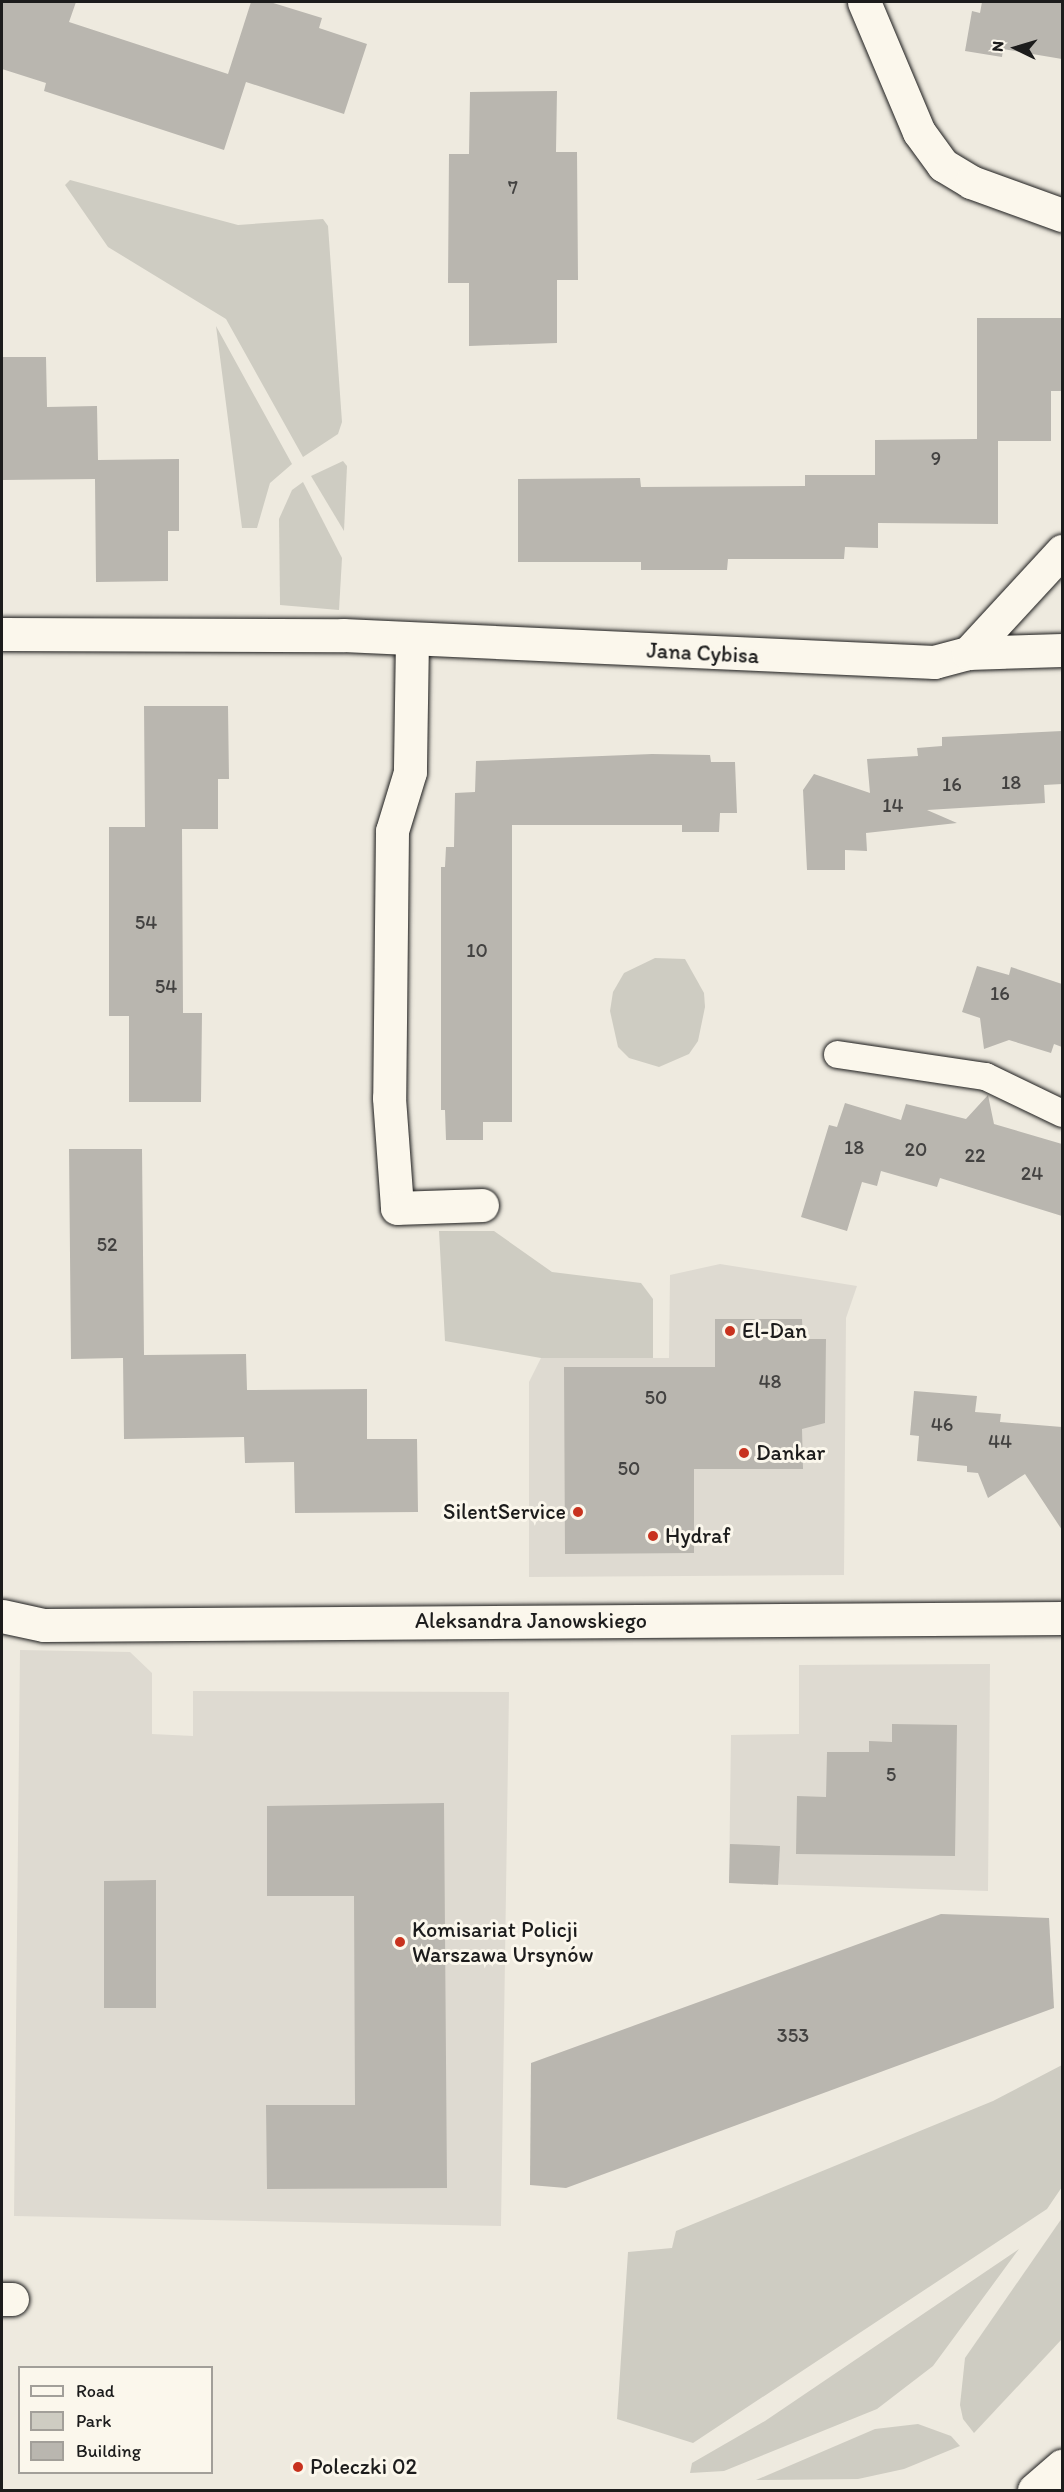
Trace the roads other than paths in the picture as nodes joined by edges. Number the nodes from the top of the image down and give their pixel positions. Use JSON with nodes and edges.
{"nodes":[{"id":1,"x":864,"y":2,"type":"edge"},
{"id":2,"x":1062,"y":215,"type":"edge"},
{"id":3,"x":1062,"y":551,"type":"edge"},
{"id":4,"x":2,"y":634,"type":"edge"},
{"id":5,"x":412,"y":639,"type":"junction"},
{"id":6,"x":1062,"y":650,"type":"edge"},
{"id":7,"x":968,"y":653,"type":"junction"},
{"id":8,"x":837,"y":1054,"type":"dead end"},
{"id":9,"x":1062,"y":1113,"type":"edge"},
{"id":10,"x":482,"y":1205,"type":"dead end"},
{"id":11,"x":2,"y":1616,"type":"edge"},
{"id":12,"x":1062,"y":1618,"type":"edge"},
{"id":13,"x":1062,"y":2466,"type":"edge"},
{"id":14,"x":1034,"y":2490,"type":"edge"}],
"edges":[{"from":1,"to":2,"type":"street"},
{"from":3,"to":7,"type":"street"},
{"from":4,"to":5,"type":"street","name":"Jana Cybisa"},
{"from":5,"to":7,"type":"street","name":"Jana Cybisa"},
{"from":5,"to":10,"type":"street"},
{"from":6,"to":7,"type":"street","name":"Jana Cybisa"},
{"from":8,"to":9,"type":"lane"},
{"from":11,"to":12,"type":"street","name":"Aleksandra Janowskiego"},
{"from":13,"to":14,"type":"street"}]}
